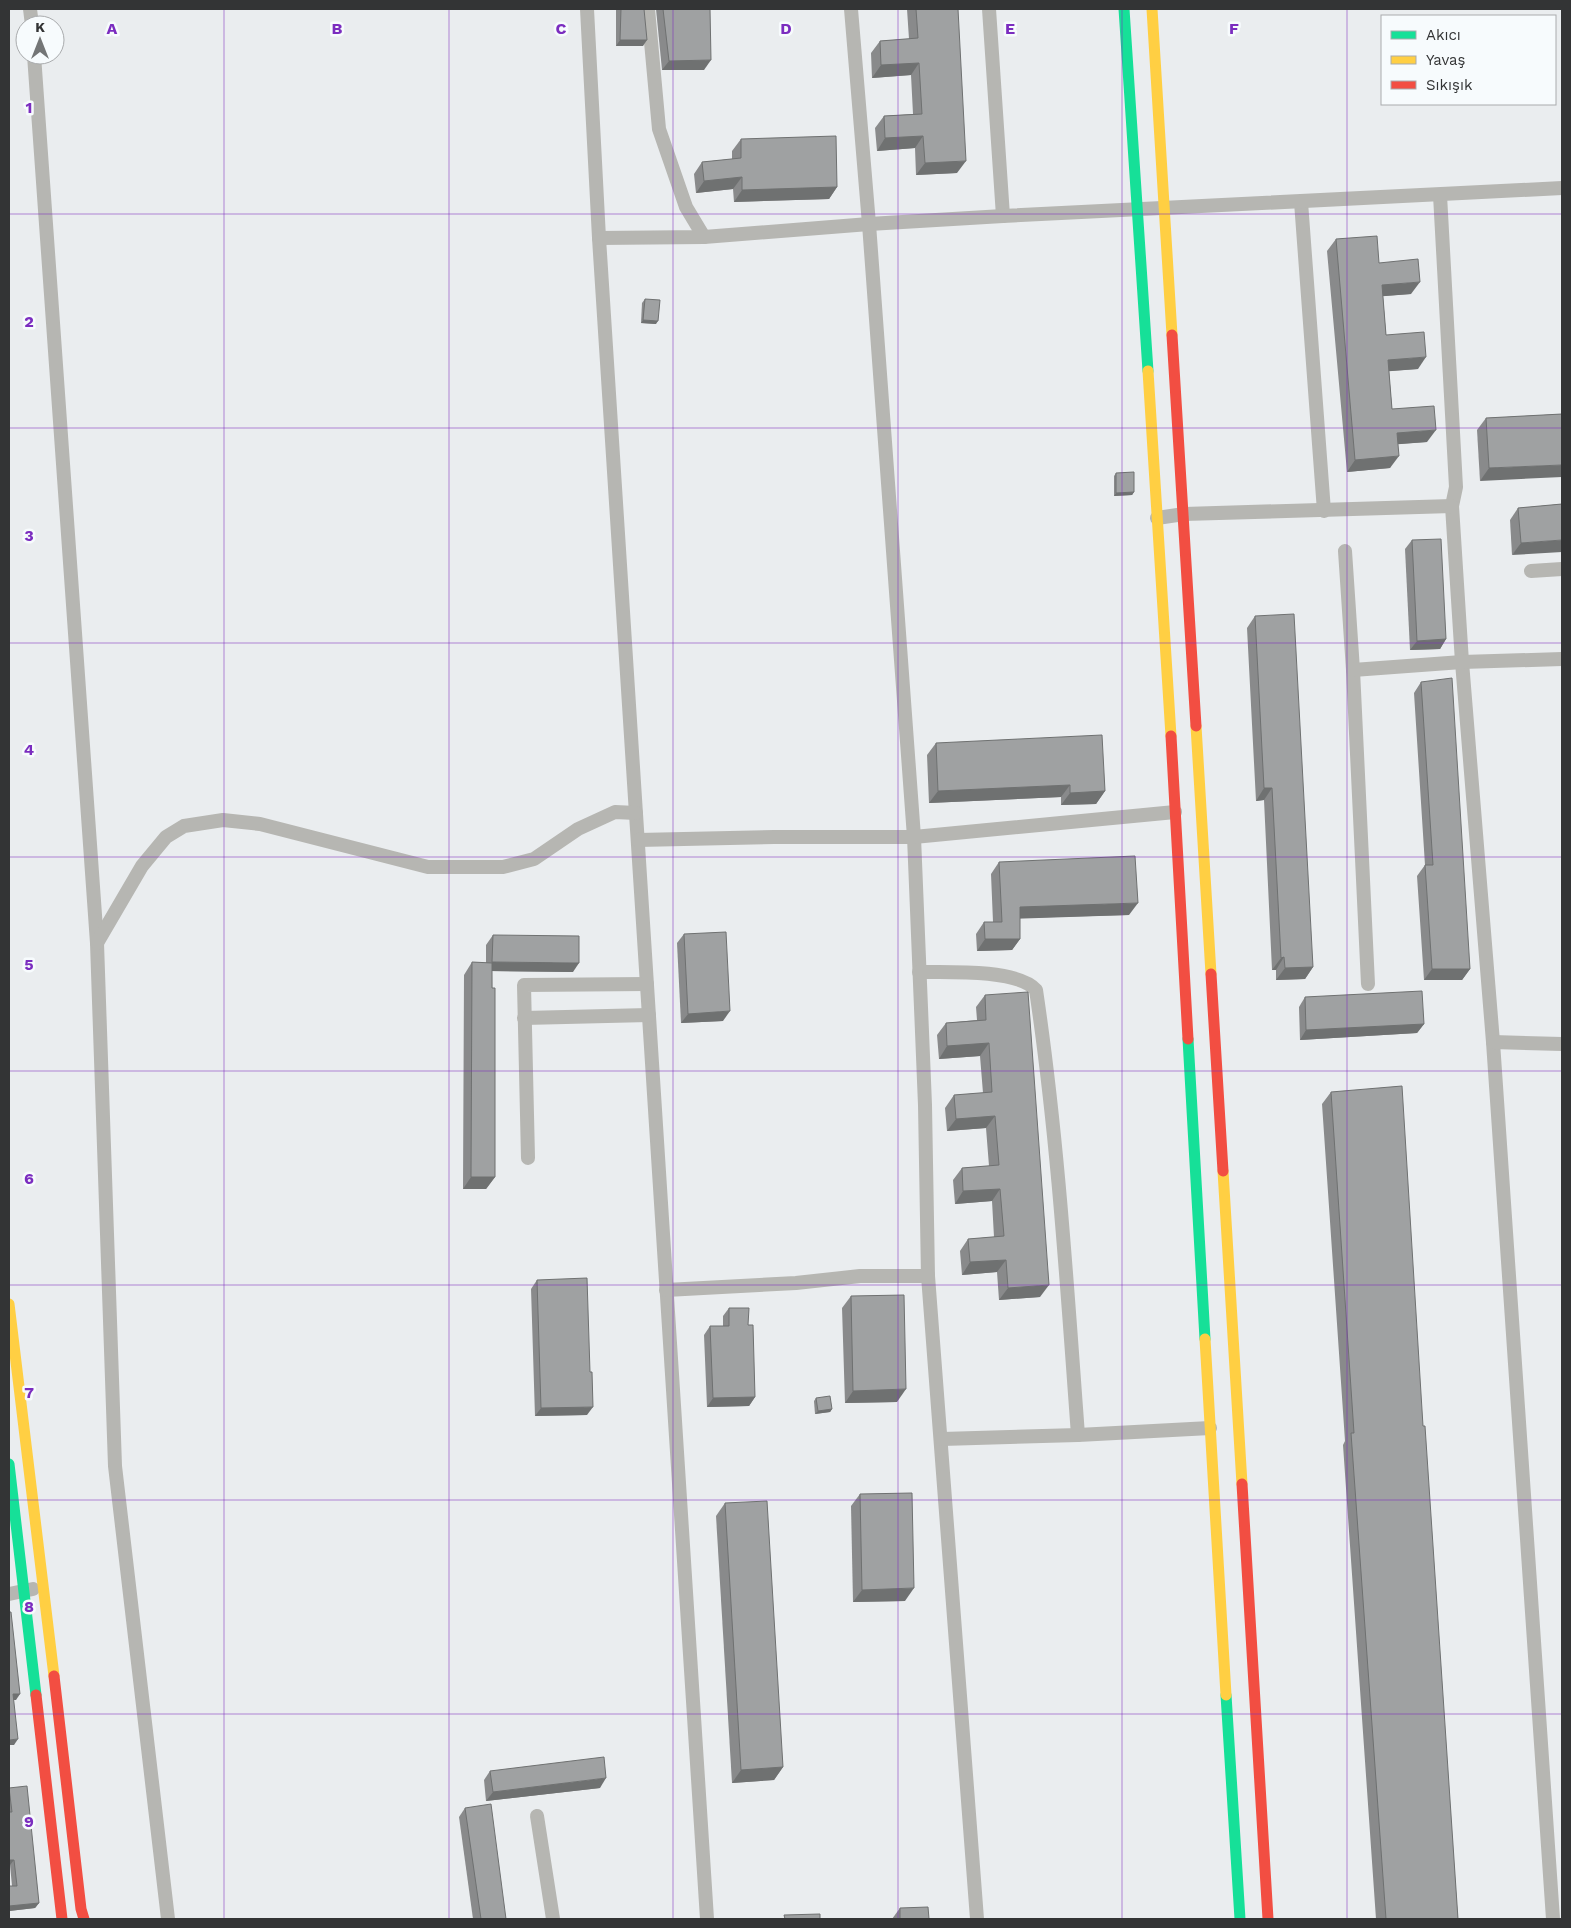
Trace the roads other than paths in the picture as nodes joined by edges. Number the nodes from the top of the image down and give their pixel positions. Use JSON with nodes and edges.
{"nodes":[{"id":1,"x":587,"y":9,"type":"edge"},
{"id":2,"x":648,"y":9,"type":"edge"},
{"id":3,"x":851,"y":9,"type":"edge"},
{"id":4,"x":989,"y":9,"type":"edge"},
{"id":5,"x":1124,"y":9,"type":"edge"},
{"id":6,"x":1152,"y":9,"type":"edge"},
{"id":7,"x":35,"y":65,"type":"edge"},
{"id":8,"x":1562,"y":188,"type":"edge"},
{"id":9,"x":1440,"y":195,"type":"junction"},
{"id":10,"x":1301,"y":202,"type":"junction"},
{"id":11,"x":1165,"y":209,"type":"junction"},
{"id":12,"x":1136,"y":210,"type":"junction"},
{"id":13,"x":1003,"y":216,"type":"junction"},
{"id":14,"x":869,"y":224,"type":"junction"},
{"id":15,"x":704,"y":237,"type":"junction"},
{"id":16,"x":598,"y":238,"type":"junction"},
{"id":17,"x":1452,"y":506,"type":"junction"},
{"id":18,"x":1324,"y":511,"type":"junction"},
{"id":19,"x":1184,"y":514,"type":"junction"},
{"id":20,"x":1157,"y":518,"type":"junction"},
{"id":21,"x":1345,"y":551,"type":"dead end"},
{"id":22,"x":1562,"y":569,"type":"edge"},
{"id":23,"x":1531,"y":571,"type":"dead end"},
{"id":24,"x":1562,"y":659,"type":"edge"},
{"id":25,"x":1462,"y":662,"type":"junction"},
{"id":26,"x":1353,"y":670,"type":"junction"},
{"id":27,"x":1175,"y":812,"type":"junction"},
{"id":28,"x":636,"y":813,"type":"junction"},
{"id":29,"x":914,"y":837,"type":"junction"},
{"id":30,"x":638,"y":840,"type":"junction"},
{"id":31,"x":97,"y":943,"type":"junction"},
{"id":32,"x":919,"y":972,"type":"junction"},
{"id":33,"x":647,"y":984,"type":"junction"},
{"id":34,"x":1368,"y":984,"type":"dead end"},
{"id":35,"x":649,"y":1016,"type":"junction"},
{"id":36,"x":524,"y":1018,"type":"junction"},
{"id":37,"x":1493,"y":1042,"type":"junction"},
{"id":38,"x":1562,"y":1044,"type":"edge"},
{"id":39,"x":528,"y":1158,"type":"dead end"},
{"id":40,"x":928,"y":1276,"type":"junction"},
{"id":41,"x":666,"y":1290,"type":"junction"},
{"id":42,"x":9,"y":1304,"type":"edge"},
{"id":43,"x":1210,"y":1428,"type":"junction"},
{"id":44,"x":1078,"y":1435,"type":"junction"},
{"id":45,"x":942,"y":1439,"type":"junction"},
{"id":46,"x":9,"y":1464,"type":"edge"},
{"id":47,"x":44,"y":1586,"type":"junction"},
{"id":48,"x":25,"y":1592,"type":"junction"},
{"id":49,"x":9,"y":1594,"type":"edge"},
{"id":50,"x":537,"y":1816,"type":"dead end"},
{"id":51,"x":62,"y":1919,"type":"edge"},
{"id":52,"x":84,"y":1919,"type":"edge"},
{"id":53,"x":168,"y":1919,"type":"edge"},
{"id":54,"x":552,"y":1919,"type":"edge"},
{"id":55,"x":707,"y":1919,"type":"edge"},
{"id":56,"x":977,"y":1919,"type":"edge"},
{"id":57,"x":1240,"y":1919,"type":"edge"},
{"id":58,"x":1268,"y":1919,"type":"edge"},
{"id":59,"x":1553,"y":1919,"type":"edge"}],
"edges":[{"from":1,"to":16,"type":"street"},
{"from":2,"to":15,"type":"street"},
{"from":3,"to":14,"type":"street"},
{"from":4,"to":13,"type":"street"},
{"from":5,"to":12,"type":"street"},
{"from":6,"to":11,"type":"street"},
{"from":7,"to":31,"type":"street"},
{"from":8,"to":9,"type":"street"},
{"from":9,"to":10,"type":"street"},
{"from":9,"to":17,"type":"street"},
{"from":10,"to":11,"type":"street"},
{"from":10,"to":18,"type":"street"},
{"from":11,"to":12,"type":"street"},
{"from":11,"to":19,"type":"street"},
{"from":12,"to":13,"type":"street"},
{"from":12,"to":20,"type":"street"},
{"from":13,"to":14,"type":"street"},
{"from":14,"to":15,"type":"street"},
{"from":14,"to":29,"type":"street"},
{"from":15,"to":16,"type":"street"},
{"from":16,"to":28,"type":"street"},
{"from":17,"to":18,"type":"street"},
{"from":17,"to":25,"type":"street"},
{"from":18,"to":19,"type":"street"},
{"from":19,"to":20,"type":"street"},
{"from":19,"to":58,"type":"street"},
{"from":20,"to":27,"type":"street"},
{"from":21,"to":26,"type":"street"},
{"from":22,"to":23,"type":"street"},
{"from":24,"to":25,"type":"street"},
{"from":25,"to":26,"type":"street"},
{"from":25,"to":37,"type":"street"},
{"from":26,"to":34,"type":"street"},
{"from":27,"to":29,"type":"street"},
{"from":27,"to":43,"type":"street"},
{"from":28,"to":30,"type":"street"},
{"from":28,"to":31,"type":"street"},
{"from":29,"to":30,"type":"street"},
{"from":29,"to":32,"type":"street"},
{"from":30,"to":33,"type":"street"},
{"from":31,"to":53,"type":"street"},
{"from":32,"to":40,"type":"street"},
{"from":32,"to":44,"type":"street"},
{"from":33,"to":35,"type":"street"},
{"from":33,"to":36,"type":"street"},
{"from":35,"to":36,"type":"street"},
{"from":35,"to":41,"type":"street"},
{"from":36,"to":39,"type":"street"},
{"from":37,"to":38,"type":"street"},
{"from":37,"to":59,"type":"street"},
{"from":40,"to":41,"type":"street"},
{"from":40,"to":45,"type":"street"},
{"from":41,"to":55,"type":"street"},
{"from":42,"to":47,"type":"street"},
{"from":43,"to":44,"type":"street"},
{"from":43,"to":57,"type":"street"},
{"from":44,"to":45,"type":"street"},
{"from":45,"to":56,"type":"street"},
{"from":46,"to":48,"type":"street"},
{"from":47,"to":48,"type":"street"},
{"from":47,"to":52,"type":"street"},
{"from":48,"to":49,"type":"street"},
{"from":48,"to":51,"type":"street"},
{"from":50,"to":54,"type":"street"}]}
